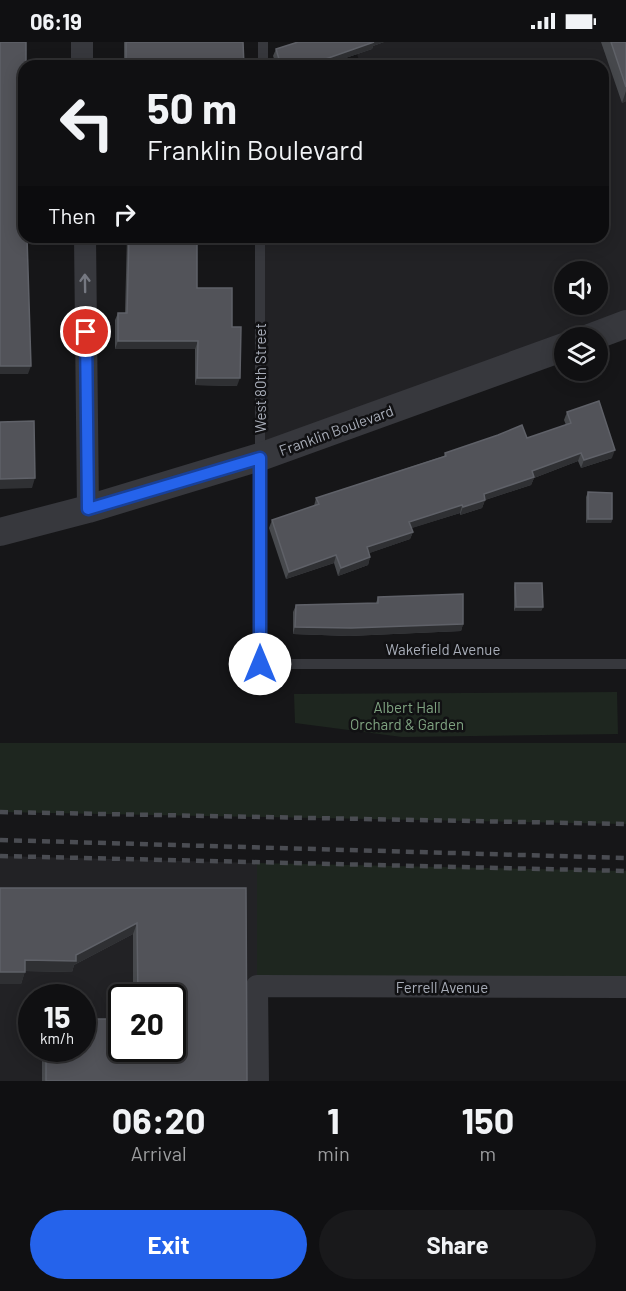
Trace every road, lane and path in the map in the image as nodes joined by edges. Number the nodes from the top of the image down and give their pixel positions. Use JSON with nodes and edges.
{"nodes":[{"id":1,"x":82,"y":42,"type":"edge"},
{"id":2,"x":263,"y":42,"type":"edge"},
{"id":3,"x":82,"y":60,"type":"edge"},
{"id":4,"x":263,"y":60,"type":"edge"},
{"id":5,"x":85,"y":243,"type":"edge"},
{"id":6,"x":260,"y":243,"type":"edge"},
{"id":7,"x":626,"y":324,"type":"edge"},
{"id":8,"x":608,"y":331,"type":"edge"},
{"id":9,"x":554,"y":351,"type":"edge"},
{"id":10,"x":260,"y":458,"type":"junction"},
{"id":11,"x":88,"y":509,"type":"junction"},
{"id":12,"x":0,"y":532,"type":"edge"},
{"id":13,"x":260,"y":664,"type":"joint"},
{"id":14,"x":626,"y":664,"type":"edge"},
{"id":15,"x":626,"y":987,"type":"edge"},
{"id":16,"x":258,"y":1081,"type":"edge"}],
"edges":[{"from":1,"to":3,"type":"street"},
{"from":2,"to":4,"type":"lane"},
{"from":11,"to":5,"type":"street","one_way":true},
{"from":6,"to":10,"type":"lane","name":"West 80th Street"},
{"from":7,"to":8,"type":"street"},
{"from":9,"to":10,"type":"street","name":"Franklin Boulevard"},
{"from":10,"to":11,"type":"street","name":"Franklin Boulevard"},
{"from":10,"to":13,"type":"lane","name":"West 80th Street"},
{"from":11,"to":12,"type":"street","name":"Franklin Boulevard"},
{"from":13,"to":14,"type":"lane","name":"Wakefield Avenue"},
{"from":15,"to":16,"type":"street","name":"Ferrell Avenue"}]}
